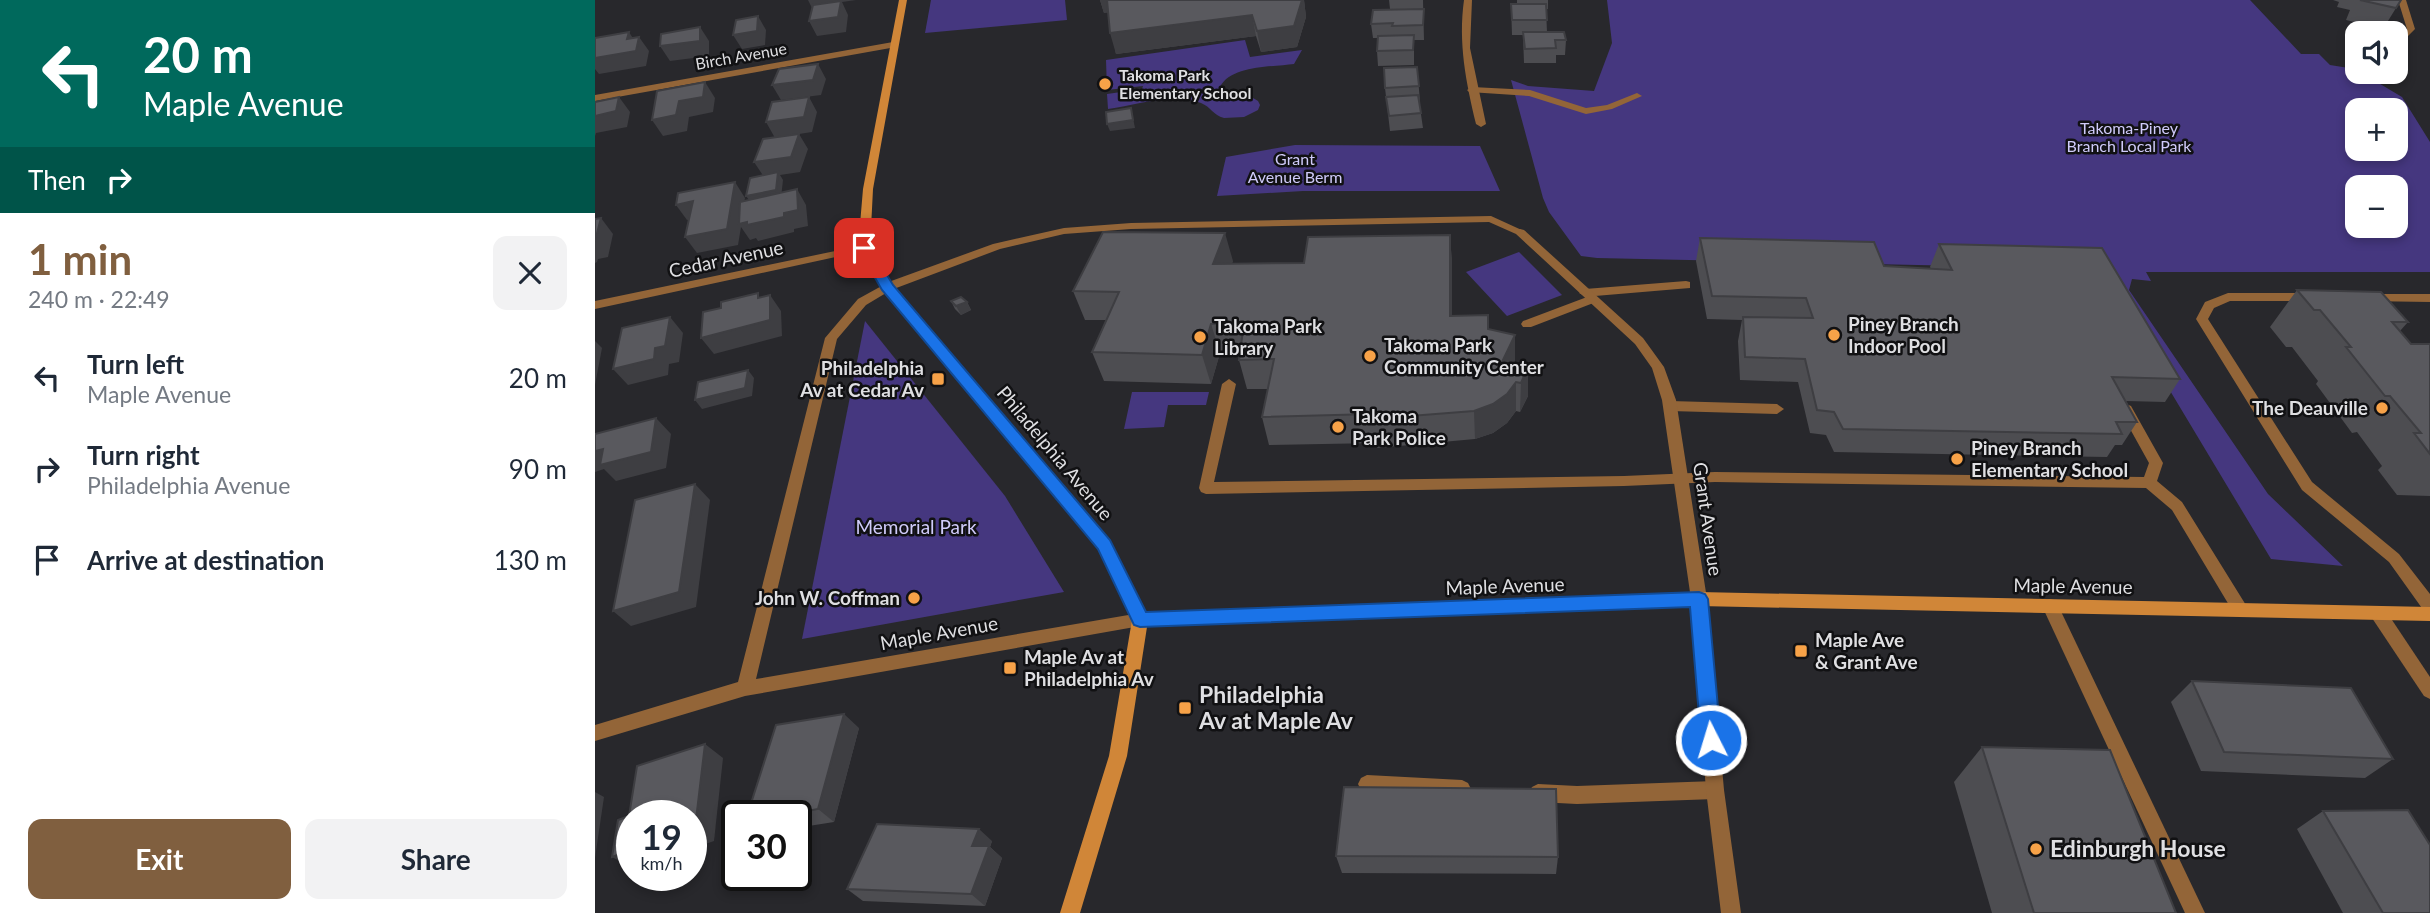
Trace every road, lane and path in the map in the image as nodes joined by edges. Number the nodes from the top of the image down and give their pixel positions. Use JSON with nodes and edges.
{"nodes":[{"id":1,"x":903,"y":0,"type":"edge"},
{"id":2,"x":1468,"y":0,"type":"edge"},
{"id":3,"x":2402,"y":0,"type":"edge"},
{"id":4,"x":2408,"y":32,"type":"edge"},
{"id":5,"x":893,"y":45,"type":"junction"},
{"id":6,"x":1472,"y":90,"type":"junction"},
{"id":7,"x":1637,"y":96,"type":"dead end"},
{"id":8,"x":595,"y":97,"type":"edge"},
{"id":9,"x":1482,"y":124,"type":"dead end"},
{"id":10,"x":864,"y":248,"type":"junction"},
{"id":11,"x":1686,"y":285,"type":"dead end"},
{"id":12,"x":887,"y":287,"type":"junction"},
{"id":13,"x":1588,"y":296,"type":"junction"},
{"id":14,"x":2324,"y":298,"type":"edge"},
{"id":15,"x":2351,"y":298,"type":"edge"},
{"id":16,"x":2430,"y":298,"type":"edge"},
{"id":17,"x":595,"y":305,"type":"edge"},
{"id":18,"x":1527,"y":324,"type":"dead end"},
{"id":19,"x":1229,"y":384,"type":"dead end"},
{"id":20,"x":1670,"y":406,"type":"junction"},
{"id":21,"x":2124,"y":406,"type":"edge"},
{"id":22,"x":1777,"y":410,"type":"dead end"},
{"id":23,"x":1682,"y":480,"type":"junction"},
{"id":24,"x":2149,"y":483,"type":"junction"},
{"id":25,"x":1699,"y":599,"type":"junction"},
{"id":26,"x":2050,"y":606,"type":"junction"},
{"id":27,"x":2430,"y":606,"type":"edge"},
{"id":28,"x":2241,"y":610,"type":"junction"},
{"id":29,"x":2378,"y":613,"type":"junction"},
{"id":30,"x":2430,"y":614,"type":"edge"},
{"id":31,"x":1140,"y":620,"type":"junction"},
{"id":32,"x":745,"y":688,"type":"junction"},
{"id":33,"x":2430,"y":691,"type":"edge"},
{"id":34,"x":595,"y":733,"type":"edge"},
{"id":35,"x":1367,"y":783,"type":"dead end"},
{"id":36,"x":1479,"y":790,"type":"edge"},
{"id":37,"x":1715,"y":790,"type":"junction"},
{"id":38,"x":1521,"y":792,"type":"edge"},
{"id":39,"x":1070,"y":913,"type":"edge"},
{"id":40,"x":1731,"y":913,"type":"edge"},
{"id":41,"x":2196,"y":913,"type":"edge"}],
"edges":[{"from":1,"to":5,"type":"main road"},
{"from":2,"to":6,"type":"street"},
{"from":3,"to":4,"type":"street"},
{"from":5,"to":8,"type":"street","name":"Birch Avenue"},
{"from":5,"to":10,"type":"main road"},
{"from":6,"to":7,"type":"street"},
{"from":6,"to":9,"type":"street"},
{"from":10,"to":12,"type":"main road","name":"Philadelphia Avenue"},
{"from":10,"to":17,"type":"street","name":"Cedar Avenue"},
{"from":11,"to":13,"type":"street"},
{"from":12,"to":13,"type":"street","name":"Grant Avenue"},
{"from":12,"to":31,"type":"main road","name":"Philadelphia Avenue"},
{"from":12,"to":32,"type":"street"},
{"from":13,"to":18,"type":"street"},
{"from":13,"to":20,"type":"street","name":"Grant Avenue"},
{"from":14,"to":27,"type":"street"},
{"from":15,"to":16,"type":"street"},
{"from":19,"to":23,"type":"street"},
{"from":20,"to":22,"type":"street"},
{"from":20,"to":23,"type":"street","name":"Grant Avenue"},
{"from":21,"to":24,"type":"street"},
{"from":23,"to":24,"type":"street"},
{"from":23,"to":25,"type":"street","name":"Grant Avenue"},
{"from":24,"to":28,"type":"street"},
{"from":25,"to":26,"type":"main road","name":"Maple Avenue"},
{"from":25,"to":31,"type":"main road","name":"Maple Avenue"},
{"from":25,"to":37,"type":"street","name":"Grant Avenue"},
{"from":26,"to":28,"type":"main road","name":"Maple Avenue"},
{"from":26,"to":41,"type":"street"},
{"from":28,"to":29,"type":"main road","name":"Maple Avenue"},
{"from":29,"to":30,"type":"main road","name":"Maple Avenue"},
{"from":29,"to":33,"type":"street"},
{"from":31,"to":32,"type":"street","name":"Maple Avenue"},
{"from":31,"to":39,"type":"main road"},
{"from":32,"to":34,"type":"street","name":"Maple Avenue"},
{"from":35,"to":36,"type":"street"},
{"from":37,"to":38,"type":"street"},
{"from":37,"to":40,"type":"street","name":"Grant Avenue"}]}
